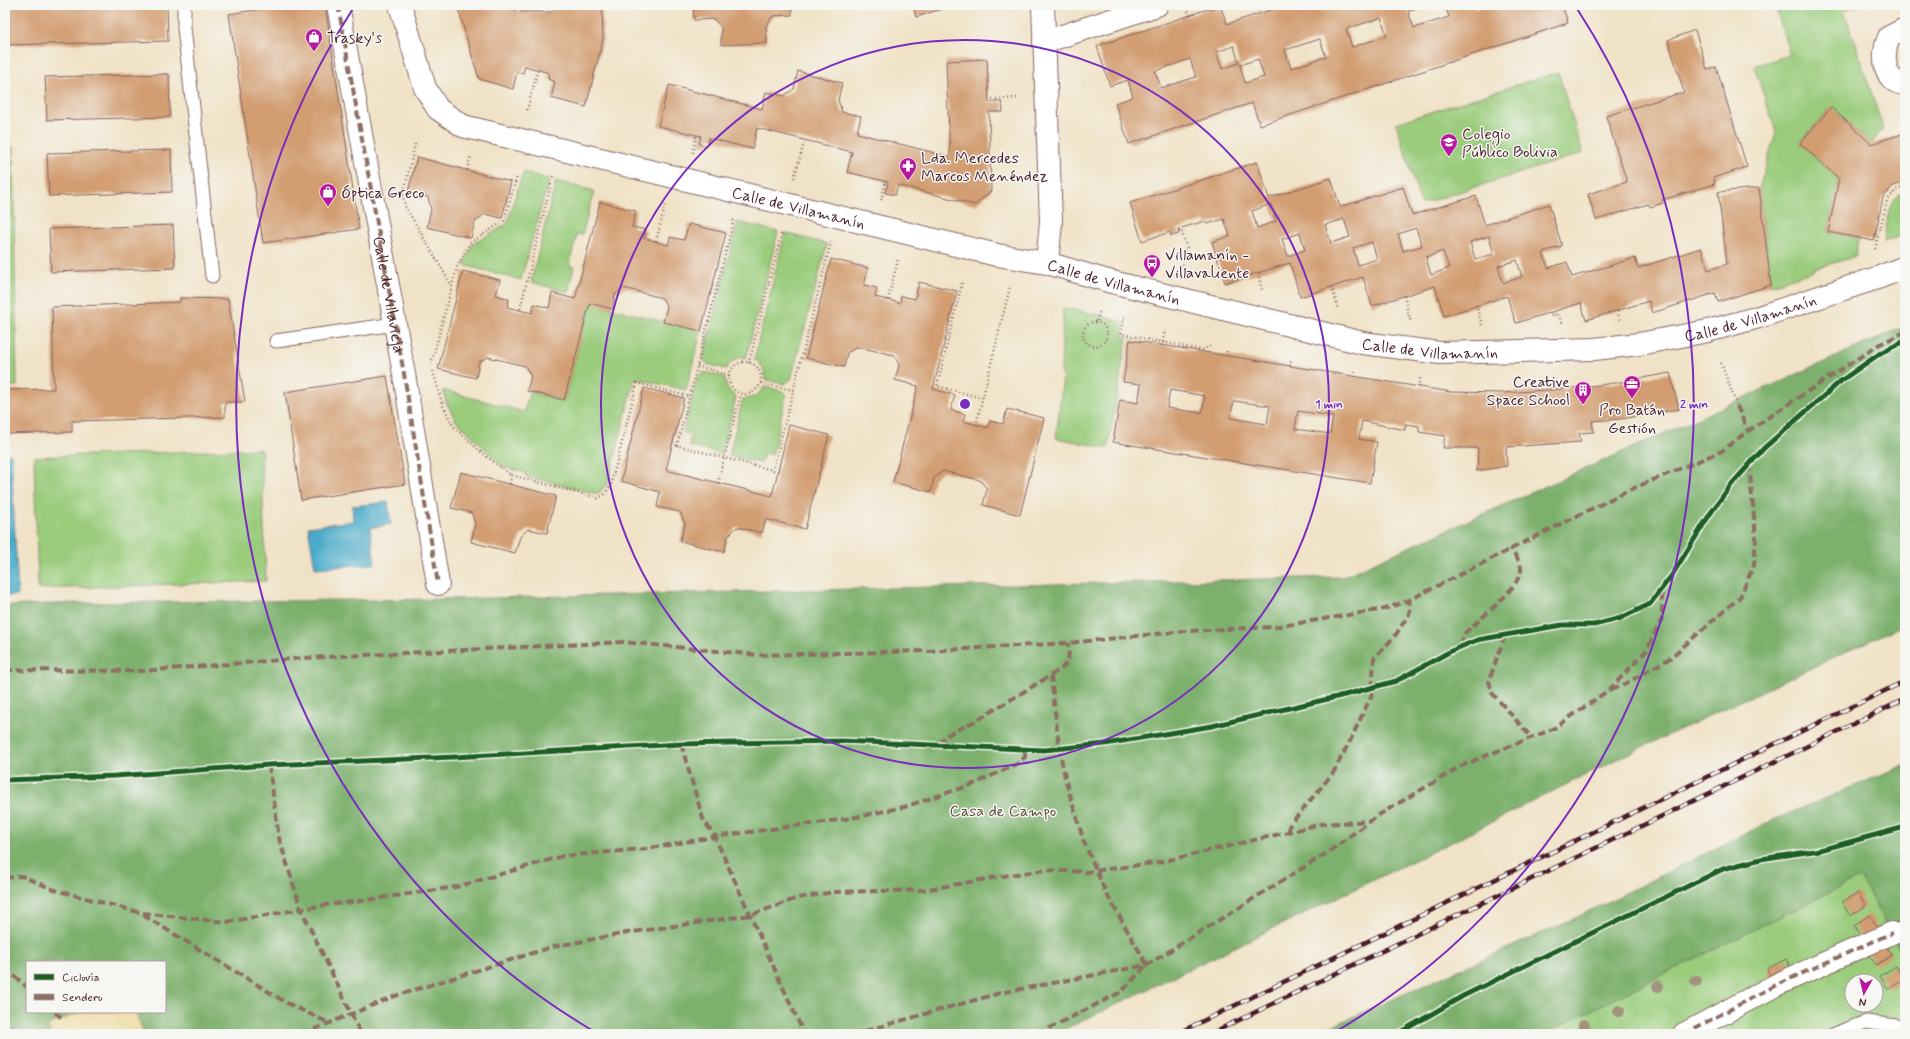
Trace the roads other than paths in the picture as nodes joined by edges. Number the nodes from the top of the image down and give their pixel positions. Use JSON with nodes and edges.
{"nodes":[{"id":1,"x":184,"y":5,"type":"edge"},
{"id":2,"x":338,"y":5,"type":"edge"},
{"id":3,"x":400,"y":5,"type":"edge"},
{"id":4,"x":1043,"y":5,"type":"edge"},
{"id":5,"x":1157,"y":5,"type":"edge"},
{"id":6,"x":1905,"y":29,"type":"edge"},
{"id":7,"x":1044,"y":42,"type":"junction"},
{"id":8,"x":1905,"y":84,"type":"edge"},
{"id":9,"x":1047,"y":262,"type":"junction"},
{"id":10,"x":1905,"y":267,"type":"edge"},
{"id":11,"x":212,"y":276,"type":"dead end"},
{"id":12,"x":395,"y":324,"type":"junction"},
{"id":13,"x":276,"y":341,"type":"dead end"},
{"id":14,"x":438,"y":584,"type":"dead end"},
{"id":15,"x":1892,"y":933,"type":"dead end"},
{"id":16,"x":1905,"y":1032,"type":"edge"},
{"id":17,"x":1684,"y":1034,"type":"edge"},
{"id":18,"x":1834,"y":1034,"type":"edge"}],
"edges":[{"from":1,"to":11,"type":"lane"},
{"from":2,"to":12,"type":"street","name":"Calle de Villavieja"},
{"from":3,"to":9,"type":"street","name":"Calle de Villamanín"},
{"from":4,"to":7,"type":"street"},
{"from":5,"to":7,"type":"street"},
{"from":6,"to":8,"type":"street"},
{"from":7,"to":9,"type":"street"},
{"from":9,"to":10,"type":"street","name":"Calle de Villamanín"},
{"from":12,"to":13,"type":"lane"},
{"from":12,"to":14,"type":"street","name":"Calle de Villavieja"},
{"from":15,"to":17,"type":"street"},
{"from":16,"to":18,"type":"lane"}]}
